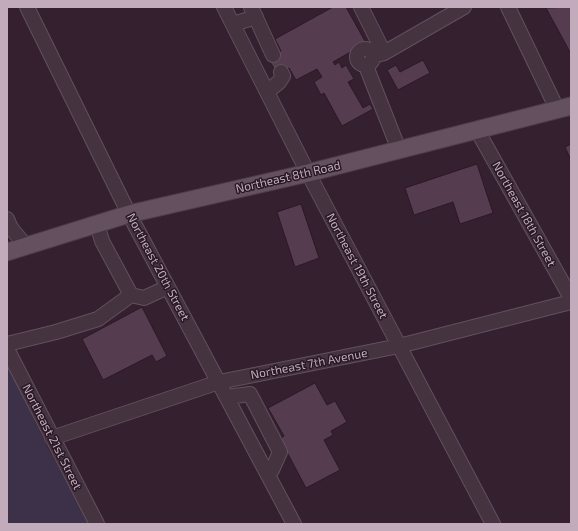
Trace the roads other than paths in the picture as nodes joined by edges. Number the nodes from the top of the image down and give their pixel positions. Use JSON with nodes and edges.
{"nodes":[{"id":1,"x":27,"y":7,"type":"edge"},
{"id":2,"x":224,"y":7,"type":"edge"},
{"id":3,"x":361,"y":7,"type":"edge"},
{"id":4,"x":464,"y":7,"type":"edge"},
{"id":5,"x":508,"y":7,"type":"edge"},
{"id":6,"x":254,"y":12,"type":"edge"},
{"id":7,"x":233,"y":24,"type":"junction"},
{"id":8,"x":273,"y":55,"type":"dead end"},
{"id":9,"x":374,"y":58,"type":"junction"},
{"id":10,"x":281,"y":72,"type":"dead end"},
{"id":11,"x":267,"y":92,"type":"junction"},
{"id":12,"x":564,"y":108,"type":"edge"},
{"id":13,"x":477,"y":130,"type":"junction"},
{"id":14,"x":399,"y":150,"type":"junction"},
{"id":15,"x":308,"y":173,"type":"junction"},
{"id":16,"x":129,"y":214,"type":"junction"},
{"id":17,"x":7,"y":219,"type":"edge"},
{"id":18,"x":97,"y":224,"type":"junction"},
{"id":19,"x":26,"y":246,"type":"junction"},
{"id":20,"x":7,"y":252,"type":"edge"},
{"id":21,"x":168,"y":287,"type":"junction"},
{"id":22,"x":131,"y":295,"type":"junction"},
{"id":23,"x":571,"y":298,"type":"edge"},
{"id":24,"x":571,"y":302,"type":"edge"},
{"id":25,"x":7,"y":344,"type":"edge"},
{"id":26,"x":398,"y":346,"type":"junction"},
{"id":27,"x":7,"y":349,"type":"edge"},
{"id":28,"x":219,"y":382,"type":"junction"},
{"id":29,"x":227,"y":396,"type":"junction"},
{"id":30,"x":52,"y":438,"type":"junction"},
{"id":31,"x":267,"y":473,"type":"junction"},
{"id":32,"x":97,"y":524,"type":"edge"},
{"id":33,"x":294,"y":524,"type":"edge"},
{"id":34,"x":493,"y":524,"type":"edge"}],
"edges":[{"from":1,"to":16,"type":"street","name":"Northeast 20th Street"},
{"from":2,"to":7,"type":"street","name":"Northeast 19th Street"},
{"from":3,"to":9,"type":"street"},
{"from":4,"to":9,"type":"street"},
{"from":5,"to":12,"type":"street"},
{"from":6,"to":7,"type":"street"},
{"from":6,"to":8,"type":"street"},
{"from":7,"to":11,"type":"street","name":"Northeast 19th Street"},
{"from":9,"to":14,"type":"street"},
{"from":10,"to":11,"type":"street"},
{"from":11,"to":15,"type":"street","name":"Northeast 19th Street"},
{"from":12,"to":13,"type":"main road","name":"Northeast 8th Road"},
{"from":13,"to":14,"type":"main road","name":"Northeast 8th Road"},
{"from":13,"to":23,"type":"street","name":"Northeast 18th Street"},
{"from":14,"to":15,"type":"main road","name":"Northeast 8th Road"},
{"from":15,"to":16,"type":"main road","name":"Northeast 8th Road"},
{"from":15,"to":26,"type":"street","name":"Northeast 19th Street"},
{"from":16,"to":18,"type":"main road","name":"Northeast 8th Road"},
{"from":16,"to":21,"type":"street","name":"Northeast 20th Street"},
{"from":17,"to":19,"type":"street"},
{"from":18,"to":19,"type":"main road","name":"Northeast 8th Road"},
{"from":18,"to":22,"type":"street"},
{"from":19,"to":20,"type":"main road","name":"Northeast 8th Road"},
{"from":21,"to":22,"type":"street"},
{"from":21,"to":28,"type":"street","name":"Northeast 20th Street"},
{"from":22,"to":25,"type":"street"},
{"from":24,"to":26,"type":"street","name":"Northeast 7th Avenue"},
{"from":26,"to":28,"type":"street","name":"Northeast 7th Avenue"},
{"from":26,"to":34,"type":"street","name":"Northeast 19th Street"},
{"from":27,"to":30,"type":"street","name":"Northeast 21st Street"},
{"from":28,"to":29,"type":"street","name":"Northeast 20th Street"},
{"from":28,"to":30,"type":"street","name":"Northeast 7th Avenue"},
{"from":29,"to":31,"type":"street","name":"Northeast 20th Street"},
{"from":29,"to":31,"type":"street"},
{"from":30,"to":32,"type":"street","name":"Northeast 21st Street"},
{"from":31,"to":33,"type":"street","name":"Northeast 20th Street"}]}
